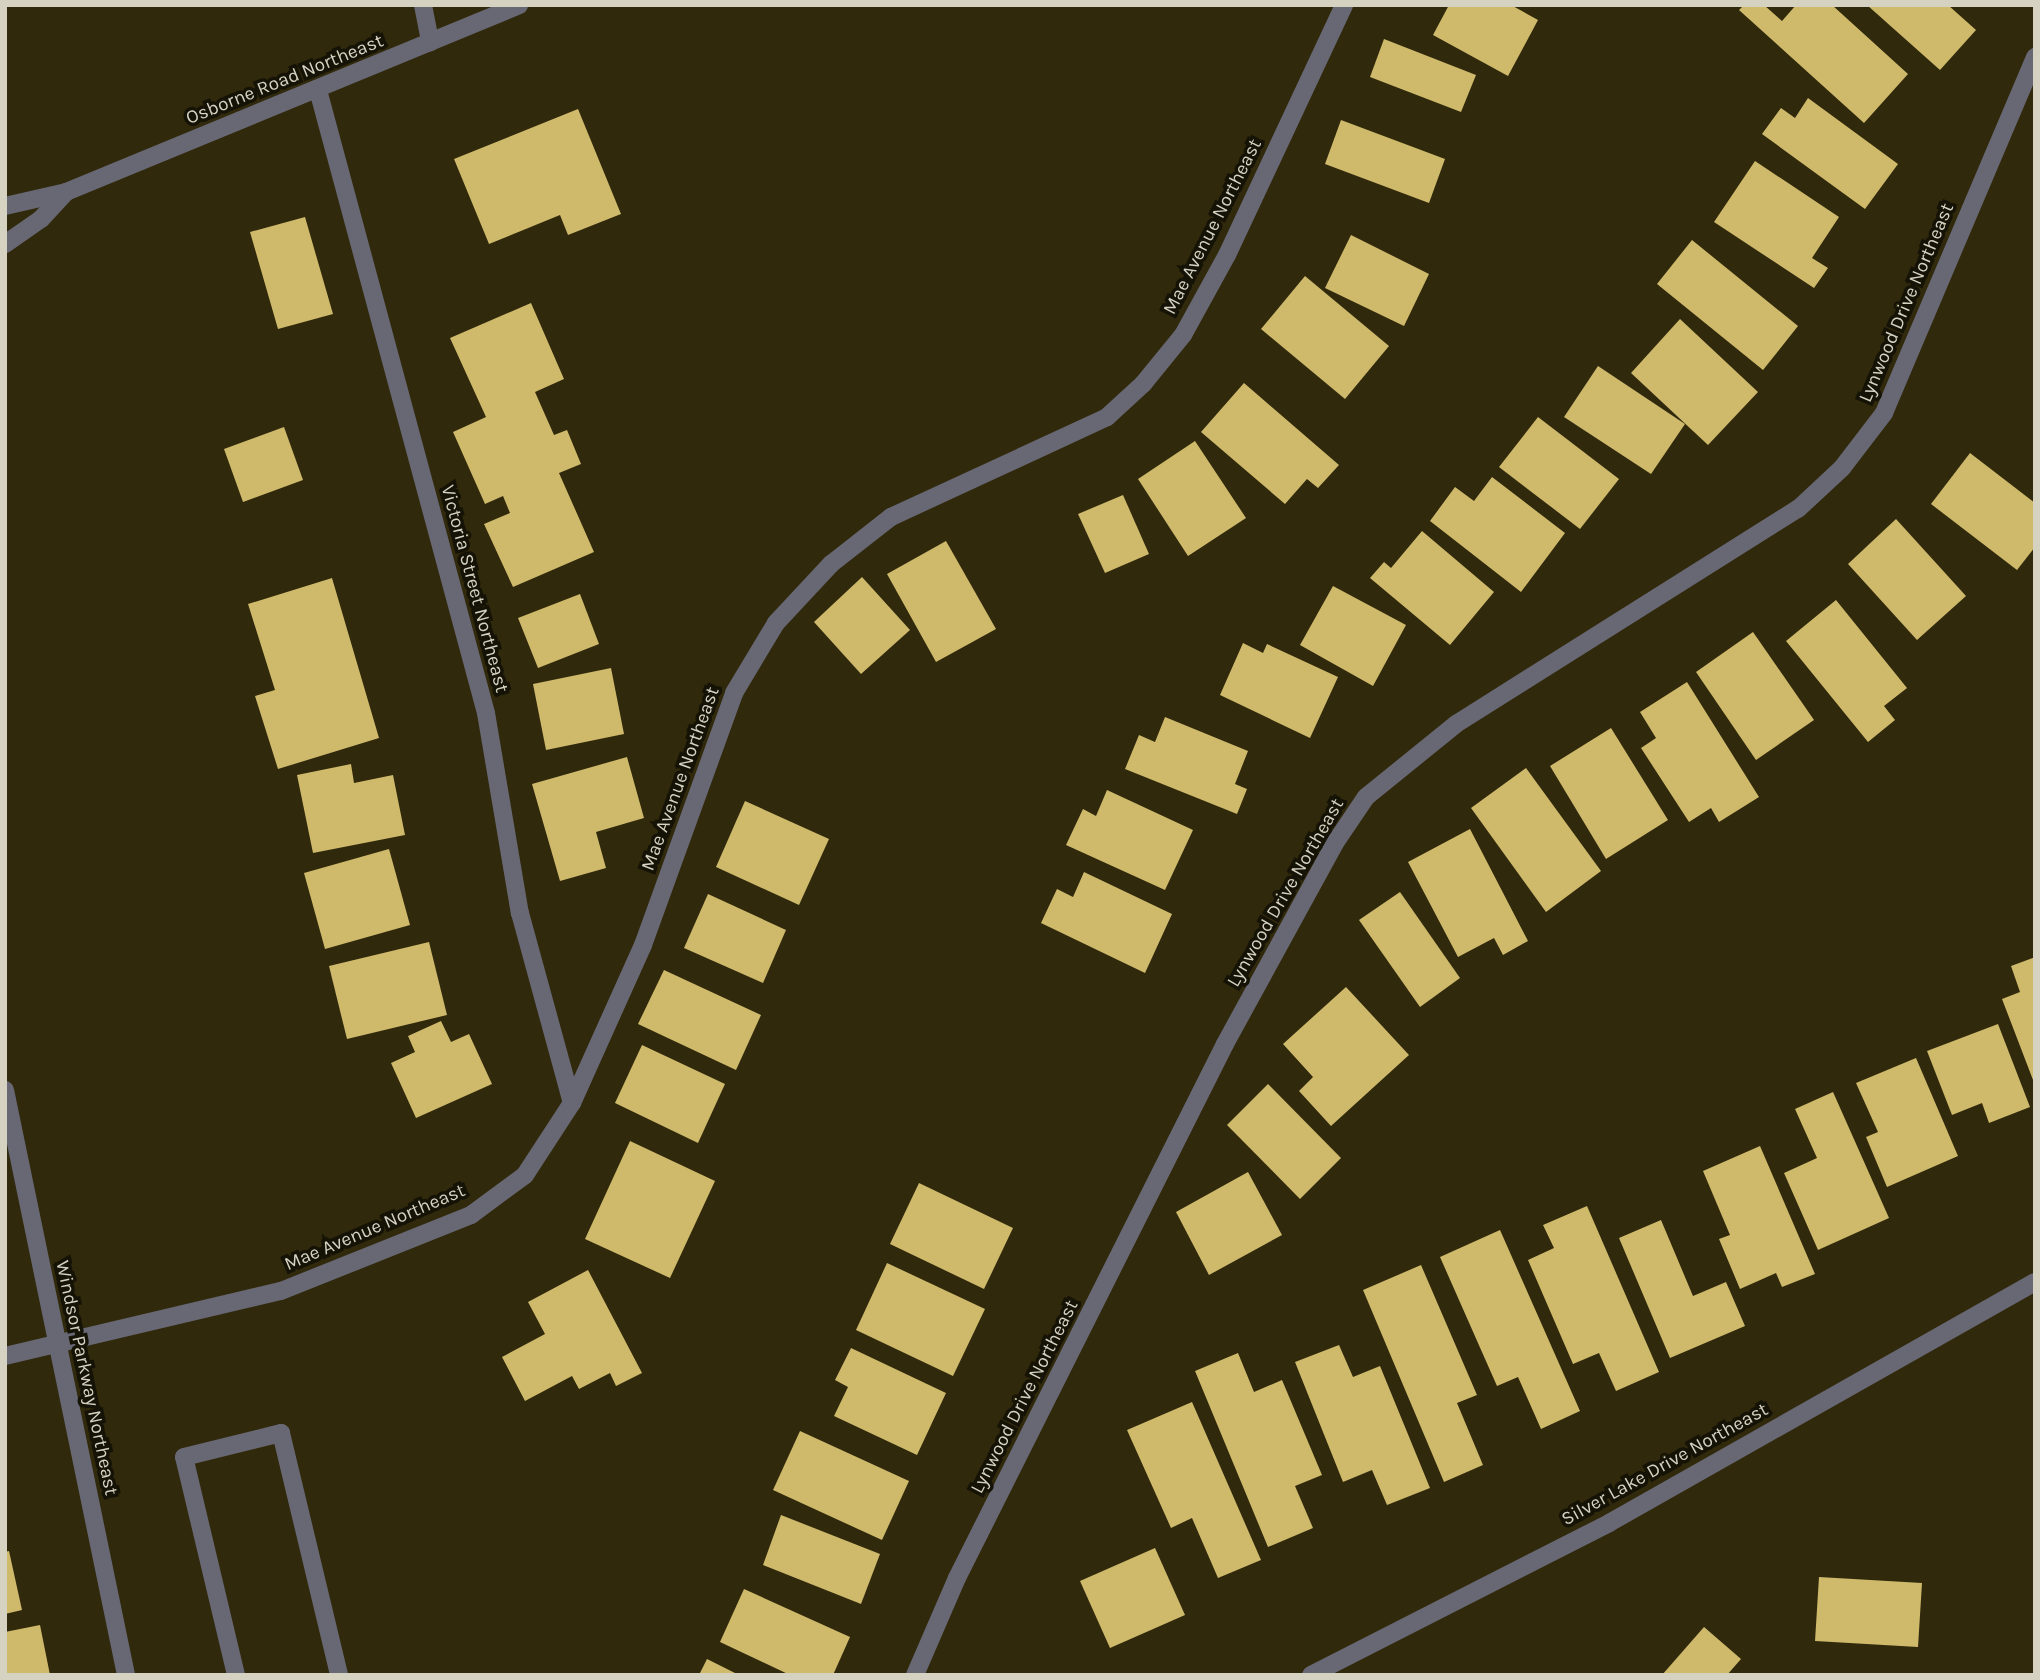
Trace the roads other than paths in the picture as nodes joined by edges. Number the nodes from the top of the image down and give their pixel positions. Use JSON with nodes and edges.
{"nodes":[{"id":1,"x":424,"y":5,"type":"edge"},
{"id":2,"x":519,"y":5,"type":"edge"},
{"id":3,"x":1344,"y":5,"type":"edge"},
{"id":4,"x":430,"y":42,"type":"junction"},
{"id":5,"x":2035,"y":57,"type":"edge"},
{"id":6,"x":318,"y":90,"type":"junction"},
{"id":7,"x":66,"y":192,"type":"junction"},
{"id":8,"x":5,"y":206,"type":"edge"},
{"id":9,"x":5,"y":244,"type":"edge"},
{"id":10,"x":5,"y":1090,"type":"edge"},
{"id":11,"x":572,"y":1103,"type":"junction"},
{"id":12,"x":2035,"y":1282,"type":"edge"},
{"id":13,"x":58,"y":1345,"type":"junction"},
{"id":14,"x":5,"y":1356,"type":"edge"},
{"id":15,"x":126,"y":1675,"type":"edge"},
{"id":16,"x":236,"y":1675,"type":"edge"},
{"id":17,"x":339,"y":1675,"type":"edge"},
{"id":18,"x":915,"y":1675,"type":"edge"},
{"id":19,"x":1311,"y":1675,"type":"edge"}],
"edges":[{"from":1,"to":4,"type":"street"},
{"from":2,"to":4,"type":"street","name":"Osborne Road Northeast"},
{"from":3,"to":11,"type":"street","name":"Mae Avenue Northeast"},
{"from":4,"to":6,"type":"street","name":"Osborne Road Northeast"},
{"from":5,"to":18,"type":"street","name":"Lynwood Drive Northeast"},
{"from":6,"to":7,"type":"street","name":"Osborne Road Northeast"},
{"from":6,"to":11,"type":"street","name":"Victoria Street Northeast"},
{"from":7,"to":8,"type":"street","name":"Osborne Road Northeast"},
{"from":7,"to":9,"type":"street","name":"Osborne Road Northeast"},
{"from":10,"to":13,"type":"street","name":"Windsor Parkway Northeast"},
{"from":11,"to":13,"type":"street","name":"Mae Avenue Northeast"},
{"from":12,"to":19,"type":"street","name":"Silver Lake Drive Northeast"},
{"from":13,"to":14,"type":"street","name":"Mae Avenue Northeast"},
{"from":13,"to":15,"type":"street","name":"Windsor Parkway Northeast"},
{"from":16,"to":17,"type":"street"}]}
